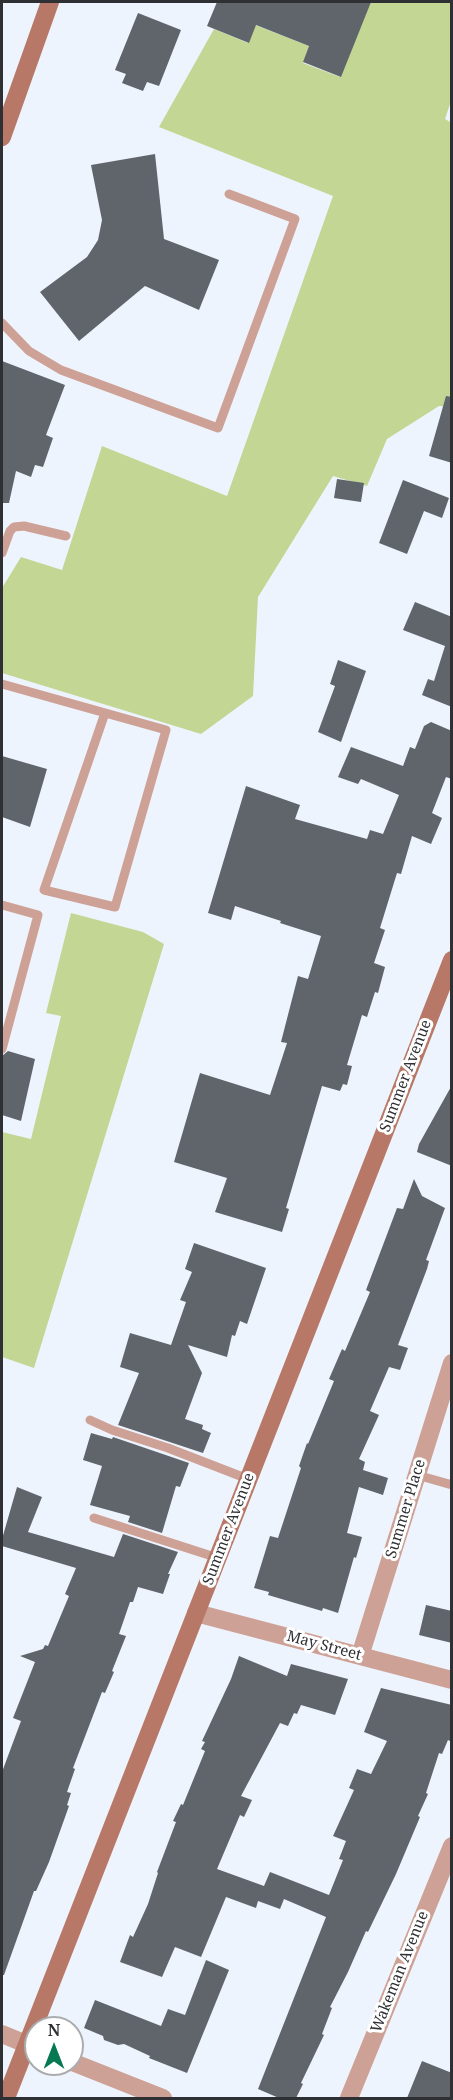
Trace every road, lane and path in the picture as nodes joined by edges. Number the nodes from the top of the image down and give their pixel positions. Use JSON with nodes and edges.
{"nodes":[{"id":1,"x":50,"y":2,"type":"edge"},
{"id":2,"x":2,"y":137,"type":"edge"},
{"id":3,"x":229,"y":194,"type":"dead end"},
{"id":4,"x":2,"y":323,"type":"edge"},
{"id":5,"x":66,"y":536,"type":"dead end"},
{"id":6,"x":2,"y":554,"type":"edge"},
{"id":7,"x":2,"y":684,"type":"edge"},
{"id":8,"x":105,"y":713,"type":"junction"},
{"id":9,"x":2,"y":905,"type":"edge"},
{"id":10,"x":452,"y":960,"type":"edge"},
{"id":11,"x":2,"y":1049,"type":"edge"},
{"id":12,"x":451,"y":1368,"type":"edge"},
{"id":13,"x":90,"y":1420,"type":"dead end"},
{"id":14,"x":417,"y":1475,"type":"junction"},
{"id":15,"x":248,"y":1479,"type":"junction"},
{"id":16,"x":452,"y":1485,"type":"edge"},
{"id":17,"x":94,"y":1518,"type":"dead end"},
{"id":18,"x":218,"y":1558,"type":"junction"},
{"id":19,"x":196,"y":1613,"type":"junction"},
{"id":20,"x":360,"y":1656,"type":"junction"},
{"id":21,"x":452,"y":1680,"type":"edge"},
{"id":22,"x":452,"y":1845,"type":"edge"},
{"id":23,"x":43,"y":2016,"type":"edge"},
{"id":24,"x":2,"y":2034,"type":"edge"},
{"id":25,"x":24,"y":2043,"type":"edge"},
{"id":26,"x":24,"y":2062,"type":"edge"},
{"id":27,"x":84,"y":2067,"type":"edge"},
{"id":28,"x":6,"y":2098,"type":"edge"},
{"id":29,"x":163,"y":2098,"type":"edge"},
{"id":30,"x":349,"y":2098,"type":"edge"}],
"edges":[{"from":1,"to":2,"type":"street"},
{"from":3,"to":4,"type":"lane"},
{"from":5,"to":6,"type":"lane"},
{"from":7,"to":8,"type":"lane"},
{"from":8,"to":8,"type":"lane"},
{"from":9,"to":11,"type":"lane"},
{"from":10,"to":15,"type":"street","name":"Summer Avenue"},
{"from":12,"to":14,"type":"street","name":"Summer Place"},
{"from":13,"to":15,"type":"lane"},
{"from":14,"to":16,"type":"lane"},
{"from":14,"to":20,"type":"street","name":"Summer Place"},
{"from":15,"to":18,"type":"street","name":"Summer Avenue"},
{"from":17,"to":18,"type":"lane"},
{"from":18,"to":19,"type":"street","name":"Summer Avenue"},
{"from":19,"to":20,"type":"street","name":"May Street"},
{"from":19,"to":23,"type":"street","name":"Summer Avenue"},
{"from":20,"to":21,"type":"street","name":"May Street"},
{"from":22,"to":30,"type":"street","name":"Wakeman Avenue"},
{"from":24,"to":25,"type":"street"},
{"from":26,"to":28,"type":"street","name":"Summer Avenue"},
{"from":27,"to":29,"type":"street"}]}
